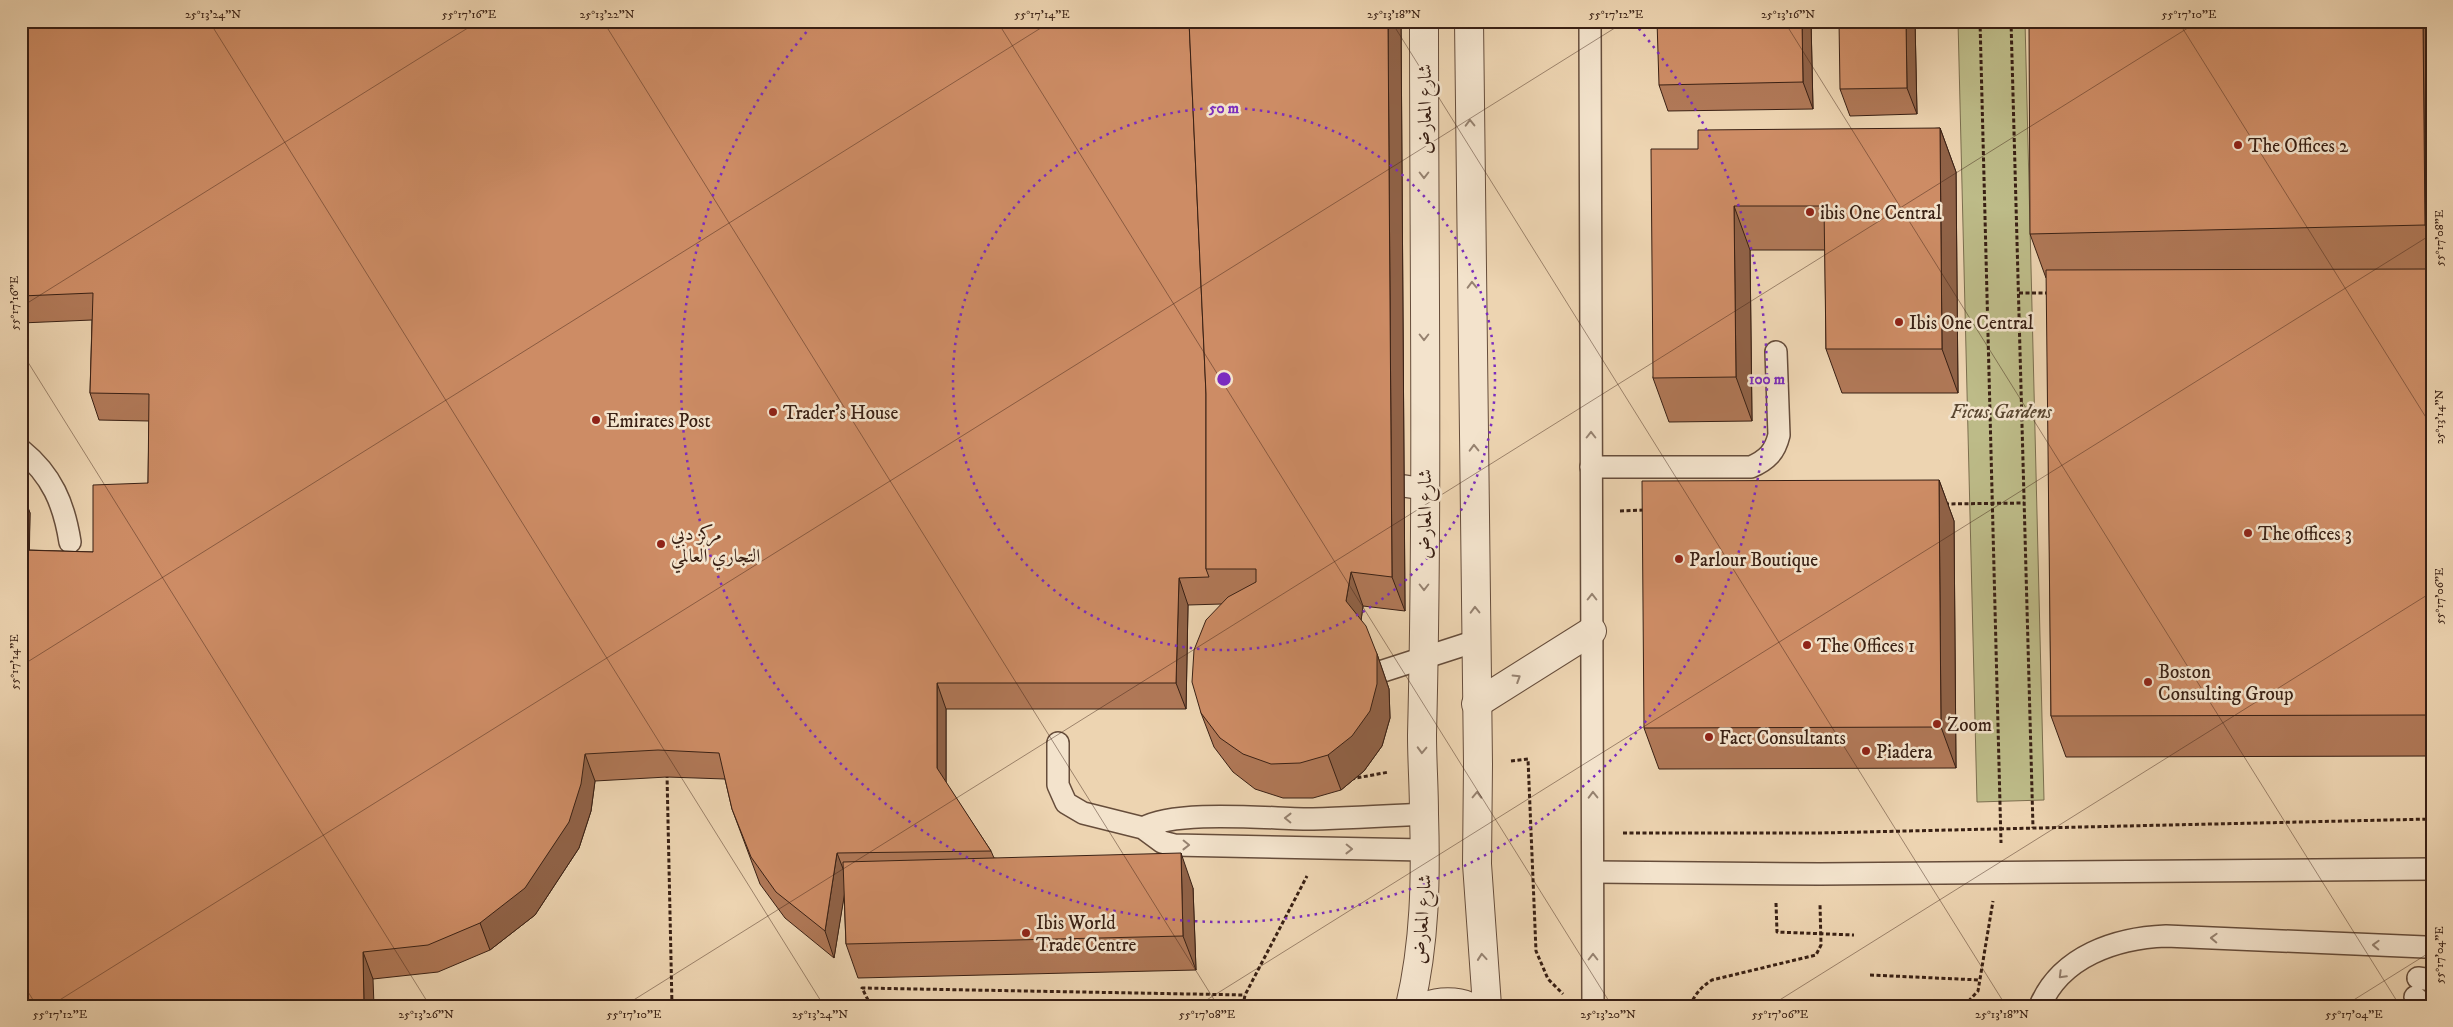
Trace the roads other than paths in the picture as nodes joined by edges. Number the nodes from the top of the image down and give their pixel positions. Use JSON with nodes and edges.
{"nodes":[{"id":1,"x":1424,"y":21,"type":"edge"},
{"id":2,"x":1469,"y":21,"type":"edge"},
{"id":3,"x":1590,"y":21,"type":"edge"},
{"id":4,"x":1776,"y":352,"type":"dead end"},
{"id":5,"x":21,"y":450,"type":"edge"},
{"id":6,"x":1591,"y":467,"type":"junction"},
{"id":7,"x":70,"y":542,"type":"dead end"},
{"id":8,"x":1592,"y":631,"type":"junction"},
{"id":9,"x":1476,"y":641,"type":"junction"},
{"id":10,"x":1424,"y":656,"type":"junction"},
{"id":11,"x":1383,"y":672,"type":"dead end"},
{"id":12,"x":1476,"y":704,"type":"junction"},
{"id":13,"x":1058,"y":743,"type":"dead end"},
{"id":14,"x":1424,"y":814,"type":"junction"},
{"id":15,"x":1143,"y":828,"type":"junction"},
{"id":16,"x":1424,"y":850,"type":"junction"},
{"id":17,"x":2432,"y":869,"type":"edge"},
{"id":18,"x":1594,"y":872,"type":"junction"},
{"id":19,"x":2425,"y":947,"type":"dead end"},
{"id":20,"x":1410,"y":1006,"type":"edge"},
{"id":21,"x":1427,"y":1006,"type":"edge"},
{"id":22,"x":1468,"y":1006,"type":"edge"},
{"id":23,"x":1487,"y":1006,"type":"edge"},
{"id":24,"x":1593,"y":1006,"type":"edge"},
{"id":25,"x":2040,"y":1006,"type":"edge"}],
"edges":[{"from":1,"to":10,"type":"street","name":"شارع المعارض","one_way":true},
{"from":9,"to":2,"type":"street","one_way":true},
{"from":6,"to":3,"type":"lane","one_way":true},
{"from":4,"to":6,"type":"lane"},
{"from":5,"to":7,"type":"lane"},
{"from":8,"to":6,"type":"lane","one_way":true},
{"from":12,"to":8,"type":"street","one_way":true},
{"from":18,"to":8,"type":"lane","one_way":true},
{"from":9,"to":10,"type":"lane"},
{"from":9,"to":12,"type":"street"},
{"from":10,"to":11,"type":"lane"},
{"from":10,"to":14,"type":"street","name":"شارع المعارض","one_way":true},
{"from":23,"to":12,"type":"street","one_way":true},
{"from":13,"to":15,"type":"lane"},
{"from":14,"to":15,"type":"lane","one_way":true},
{"from":14,"to":16,"type":"street","name":"شارع المعارض"},
{"from":15,"to":16,"type":"lane","one_way":true},
{"from":16,"to":20,"type":"street","name":"شارع المعارض"},
{"from":17,"to":18,"type":"lane"},
{"from":24,"to":18,"type":"lane","one_way":true},
{"from":19,"to":25,"type":"lane","one_way":true},
{"from":21,"to":22,"type":"street"}]}
